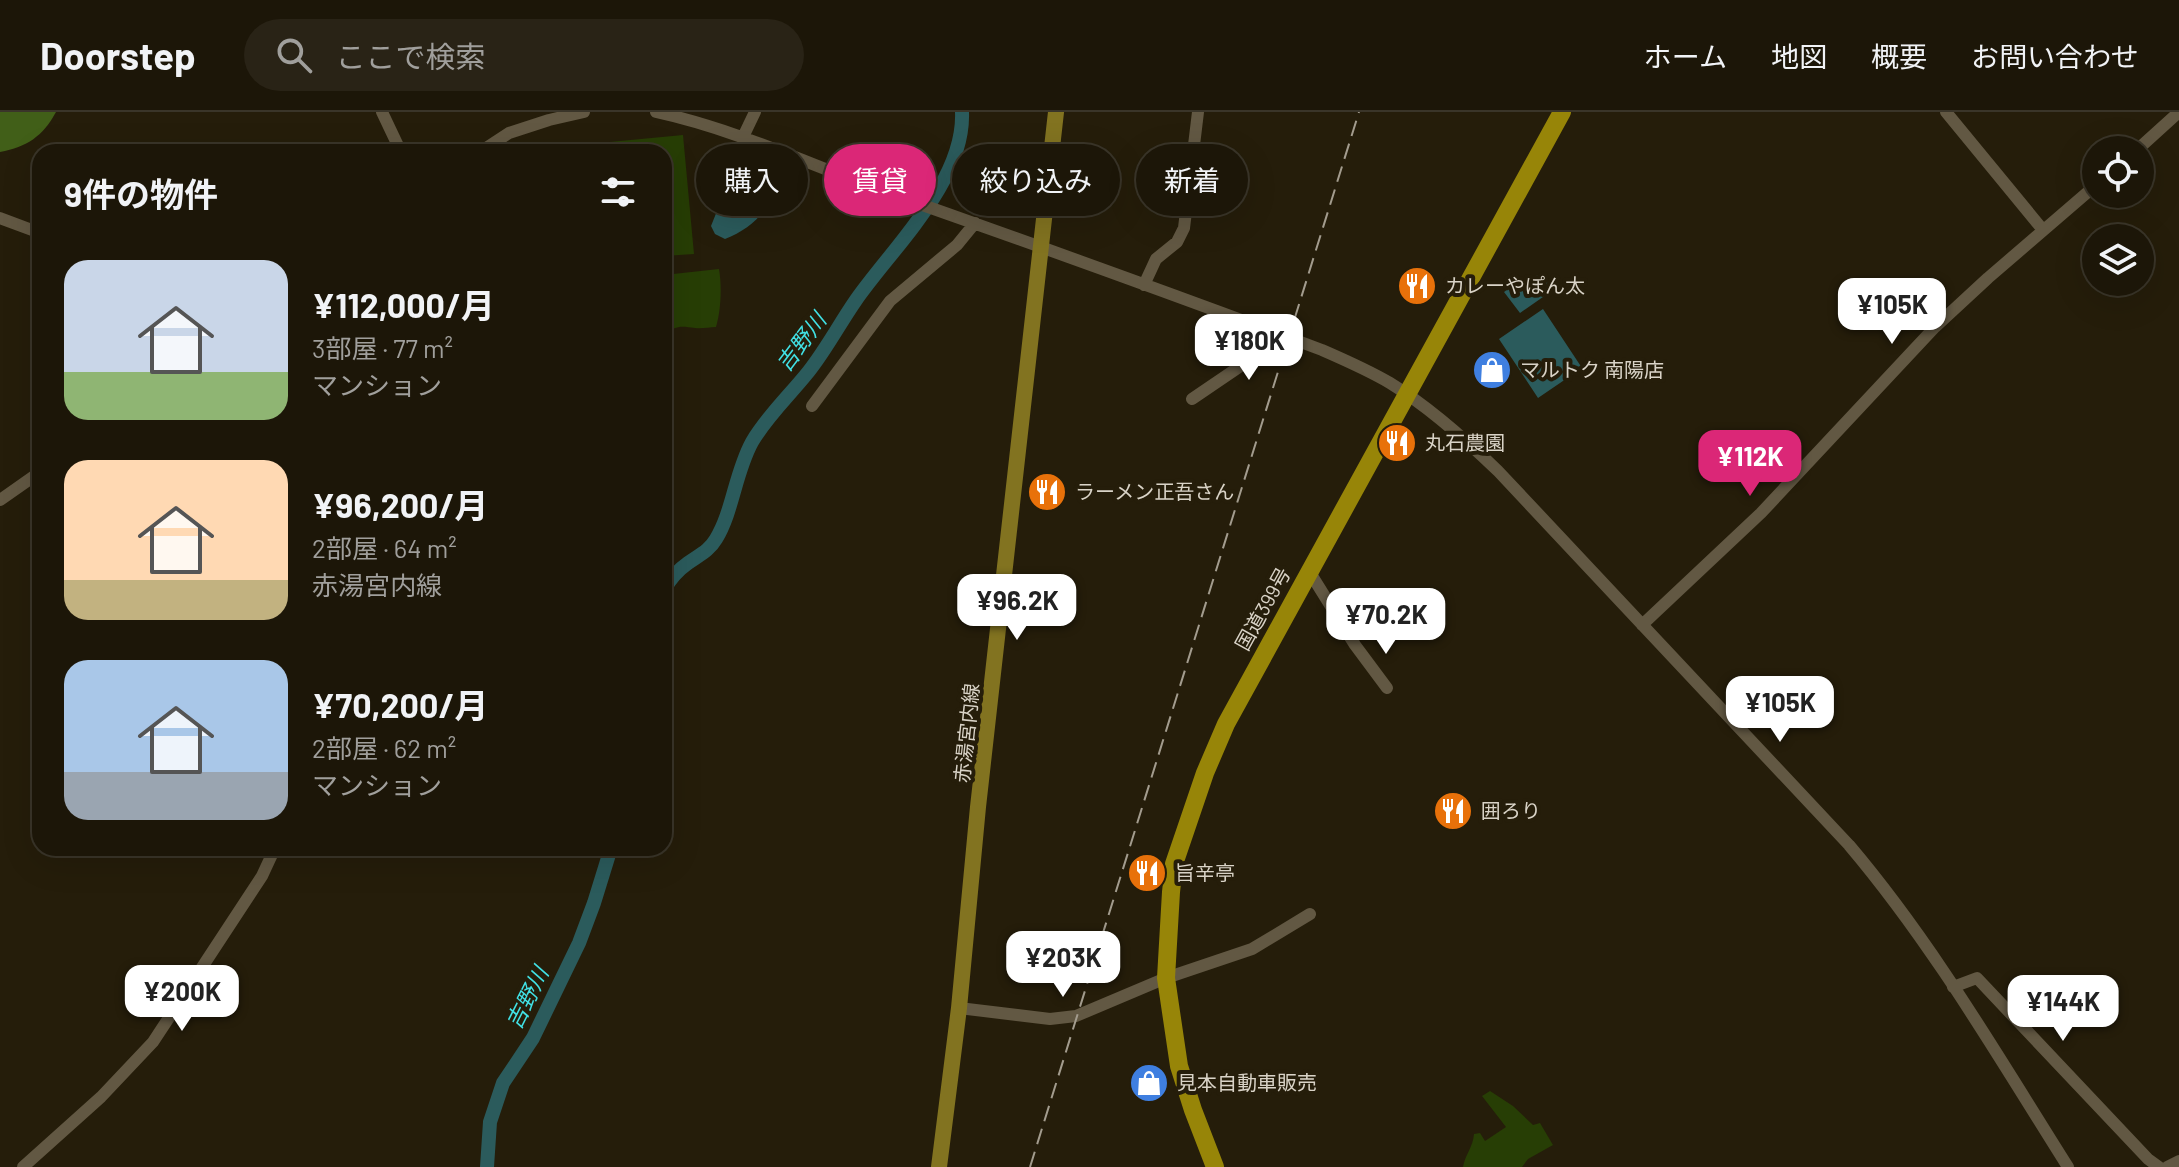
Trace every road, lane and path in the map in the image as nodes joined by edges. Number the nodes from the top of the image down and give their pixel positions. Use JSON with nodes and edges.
{"nodes":[{"id":1,"x":382,"y":112,"type":"edge"},
{"id":2,"x":584,"y":112,"type":"edge"},
{"id":3,"x":656,"y":112,"type":"edge"},
{"id":4,"x":755,"y":112,"type":"edge"},
{"id":5,"x":1056,"y":112,"type":"edge"},
{"id":6,"x":1198,"y":112,"type":"edge"},
{"id":7,"x":1562,"y":112,"type":"edge"},
{"id":8,"x":1946,"y":112,"type":"edge"},
{"id":9,"x":2179,"y":112,"type":"edge"},
{"id":10,"x":2152,"y":136,"type":"edge"},
{"id":11,"x":743,"y":137,"type":"junction"},
{"id":12,"x":397,"y":144,"type":"edge"},
{"id":13,"x":492,"y":144,"type":"edge"},
{"id":14,"x":2082,"y":197,"type":"edge"},
{"id":15,"x":0,"y":218,"type":"edge"},
{"id":16,"x":975,"y":223,"type":"junction"},
{"id":17,"x":32,"y":230,"type":"edge"},
{"id":18,"x":2043,"y":230,"type":"junction"},
{"id":19,"x":1040,"y":247,"type":"junction"},
{"id":20,"x":1144,"y":285,"type":"junction"},
{"id":21,"x":1262,"y":328,"type":"junction"},
{"id":22,"x":1406,"y":394,"type":"junction"},
{"id":23,"x":1192,"y":399,"type":"dead end"},
{"id":24,"x":812,"y":406,"type":"dead end"},
{"id":25,"x":32,"y":478,"type":"edge"},
{"id":26,"x":0,"y":500,"type":"edge"},
{"id":27,"x":1309,"y":571,"type":"junction"},
{"id":28,"x":1642,"y":625,"type":"junction"},
{"id":29,"x":1387,"y":688,"type":"dead end"},
{"id":30,"x":271,"y":856,"type":"edge"},
{"id":31,"x":1310,"y":914,"type":"dead end"},
{"id":32,"x":1166,"y":978,"type":"junction"},
{"id":33,"x":1953,"y":987,"type":"junction"},
{"id":34,"x":959,"y":1008,"type":"junction"},
{"id":35,"x":2179,"y":1161,"type":"edge"},
{"id":36,"x":23,"y":1167,"type":"edge"},
{"id":37,"x":939,"y":1167,"type":"edge"},
{"id":38,"x":1215,"y":1167,"type":"edge"},
{"id":39,"x":2068,"y":1167,"type":"edge"},
{"id":40,"x":2159,"y":1167,"type":"edge"},
{"id":41,"x":2167,"y":1167,"type":"edge"}],
"edges":[{"from":1,"to":12,"type":"street"},
{"from":2,"to":13,"type":"street"},
{"from":3,"to":11,"type":"street"},
{"from":4,"to":11,"type":"street"},
{"from":5,"to":19,"type":"main road","name":"赤湯宮内線"},
{"from":6,"to":20,"type":"street"},
{"from":7,"to":22,"type":"highway","name":"国道399号"},
{"from":8,"to":18,"type":"street"},
{"from":9,"to":10,"type":"street"},
{"from":11,"to":16,"type":"street"},
{"from":14,"to":18,"type":"street"},
{"from":15,"to":17,"type":"street"},
{"from":16,"to":19,"type":"street"},
{"from":16,"to":24,"type":"street"},
{"from":18,"to":28,"type":"street"},
{"from":19,"to":20,"type":"street"},
{"from":19,"to":34,"type":"main road","name":"赤湯宮内線"},
{"from":20,"to":21,"type":"street"},
{"from":21,"to":22,"type":"street"},
{"from":21,"to":23,"type":"street"},
{"from":22,"to":27,"type":"highway","name":"国道399号"},
{"from":22,"to":28,"type":"street"},
{"from":25,"to":26,"type":"street"},
{"from":27,"to":29,"type":"street"},
{"from":27,"to":32,"type":"highway","name":"国道399号"},
{"from":28,"to":33,"type":"street"},
{"from":30,"to":36,"type":"street"},
{"from":31,"to":32,"type":"street"},
{"from":32,"to":34,"type":"street"},
{"from":32,"to":38,"type":"highway","name":"国道399号"},
{"from":33,"to":39,"type":"street"},
{"from":33,"to":40,"type":"street"},
{"from":34,"to":37,"type":"main road","name":"赤湯宮内線"},
{"from":35,"to":41,"type":"street"}]}
